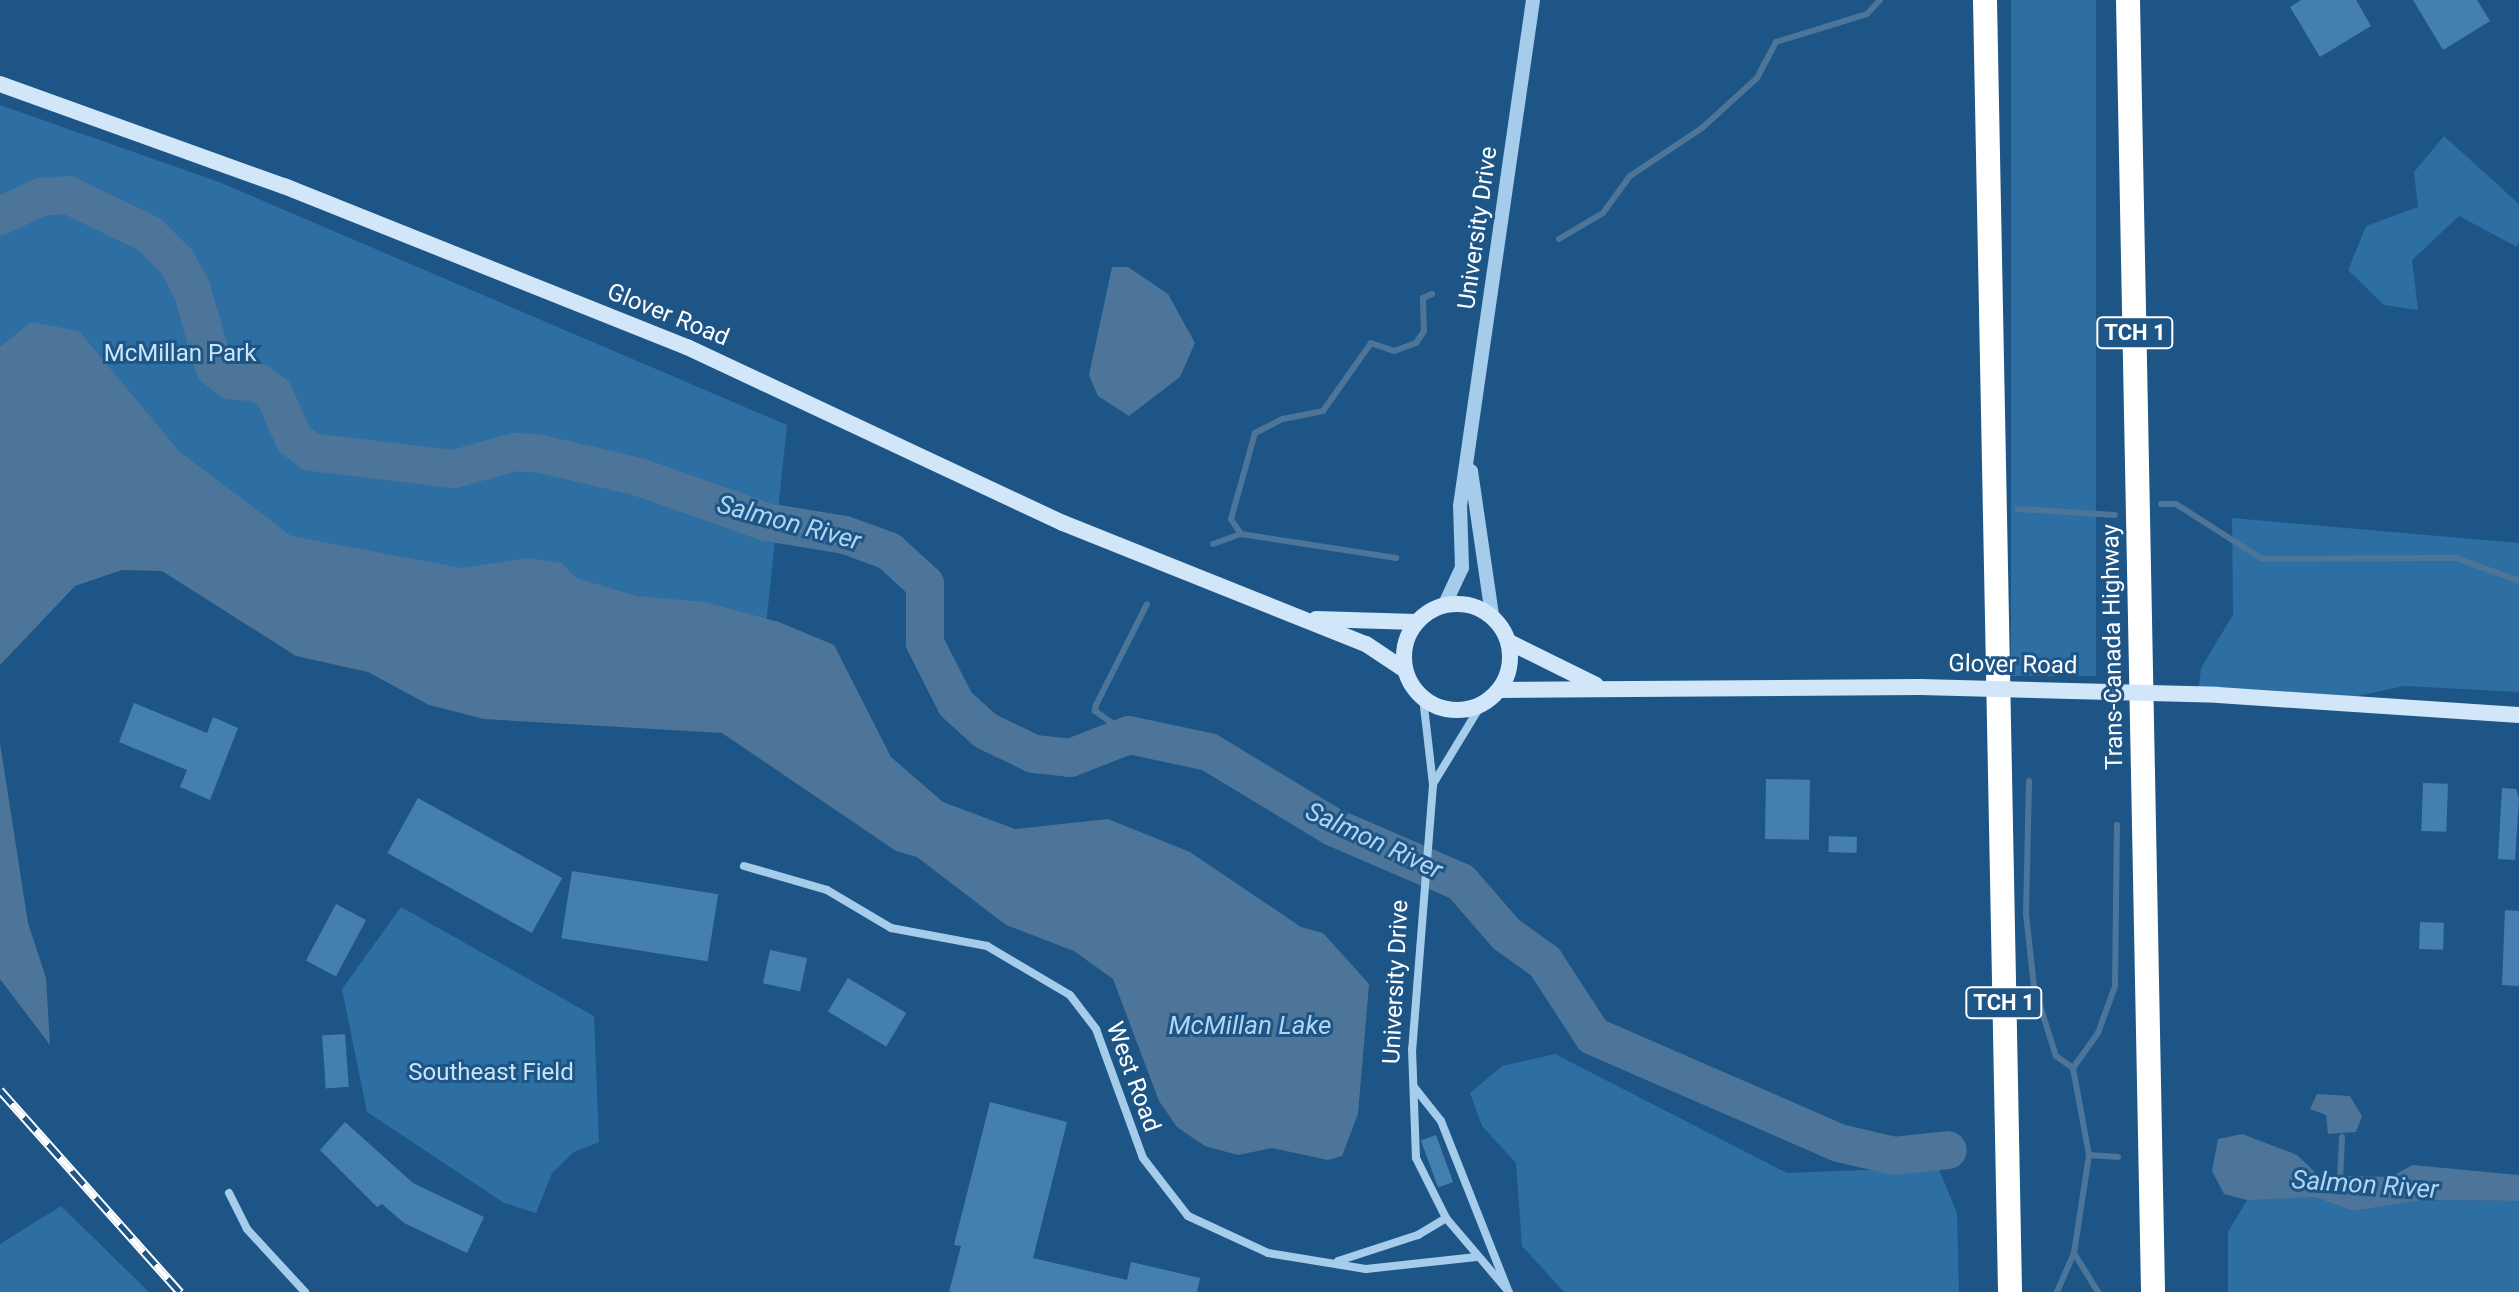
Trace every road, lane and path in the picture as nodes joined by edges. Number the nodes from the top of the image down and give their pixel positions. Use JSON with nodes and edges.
{"nodes":[{"id":1,"x":1533,"y":0,"type":"edge"},
{"id":2,"x":1985,"y":0,"type":"edge"},
{"id":3,"x":2128,"y":0,"type":"edge"},
{"id":4,"x":0,"y":84,"type":"edge"},
{"id":5,"x":1469,"y":463,"type":"junction"},
{"id":6,"x":1445,"y":604,"type":"junction"},
{"id":7,"x":1492,"y":615,"type":"junction"},
{"id":8,"x":1307,"y":618,"type":"junction"},
{"id":9,"x":1416,"y":622,"type":"junction"},
{"id":10,"x":1509,"y":642,"type":"junction"},
{"id":11,"x":1405,"y":670,"type":"junction"},
{"id":12,"x":1601,"y":687,"type":"junction"},
{"id":13,"x":1500,"y":690,"type":"junction"},
{"id":14,"x":1423,"y":698,"type":"junction"},
{"id":15,"x":1481,"y":705,"type":"junction"},
{"id":16,"x":2519,"y":715,"type":"edge"},
{"id":17,"x":1433,"y":789,"type":"junction"},
{"id":18,"x":744,"y":866,"type":"dead end"},
{"id":19,"x":1412,"y":1086,"type":"junction"},
{"id":20,"x":229,"y":1193,"type":"dead end"},
{"id":21,"x":1446,"y":1218,"type":"junction"},
{"id":22,"x":1476,"y":1257,"type":"junction"},
{"id":23,"x":1337,"y":1261,"type":"junction"},
{"id":24,"x":305,"y":1292,"type":"edge"},
{"id":25,"x":2010,"y":1292,"type":"edge"},
{"id":26,"x":2153,"y":1292,"type":"edge"}],
"edges":[{"from":1,"to":5,"type":"street","name":"University Drive"},
{"from":2,"to":25,"type":"highway","number":"TCH 1"},
{"from":3,"to":26,"type":"highway","name":"Trans-Canada Highway","number":"TCH 1"},
{"from":4,"to":8,"type":"main road","name":"Glover Road"},
{"from":5,"to":6,"type":"street","name":"University Drive"},
{"from":5,"to":7,"type":"street","name":"University Drive"},
{"from":6,"to":7,"type":"main road"},
{"from":6,"to":9,"type":"main road"},
{"from":7,"to":10,"type":"main road"},
{"from":8,"to":9,"type":"main road","name":"Glover Road"},
{"from":8,"to":11,"type":"main road","name":"Glover Road"},
{"from":9,"to":11,"type":"main road"},
{"from":10,"to":12,"type":"main road","name":"Glover Road"},
{"from":10,"to":13,"type":"main road"},
{"from":11,"to":14,"type":"main road"},
{"from":12,"to":13,"type":"main road","name":"Glover Road"},
{"from":12,"to":16,"type":"main road","name":"Glover Road","bridge":true},
{"from":13,"to":15,"type":"main road"},
{"from":14,"to":15,"type":"main road"},
{"from":14,"to":17,"type":"street","name":"University Drive"},
{"from":15,"to":17,"type":"street","name":"University Drive"},
{"from":17,"to":19,"type":"street","name":"University Drive"},
{"from":18,"to":23,"type":"street","name":"West Road"},
{"from":19,"to":21,"type":"street","name":"University Drive"},
{"from":19,"to":22,"type":"street","name":"University Drive"},
{"from":20,"to":24,"type":"street"},
{"from":21,"to":22,"type":"street","name":"University Drive"},
{"from":21,"to":23,"type":"street","name":"West Road"},
{"from":22,"to":23,"type":"street","name":"West Road"}]}
